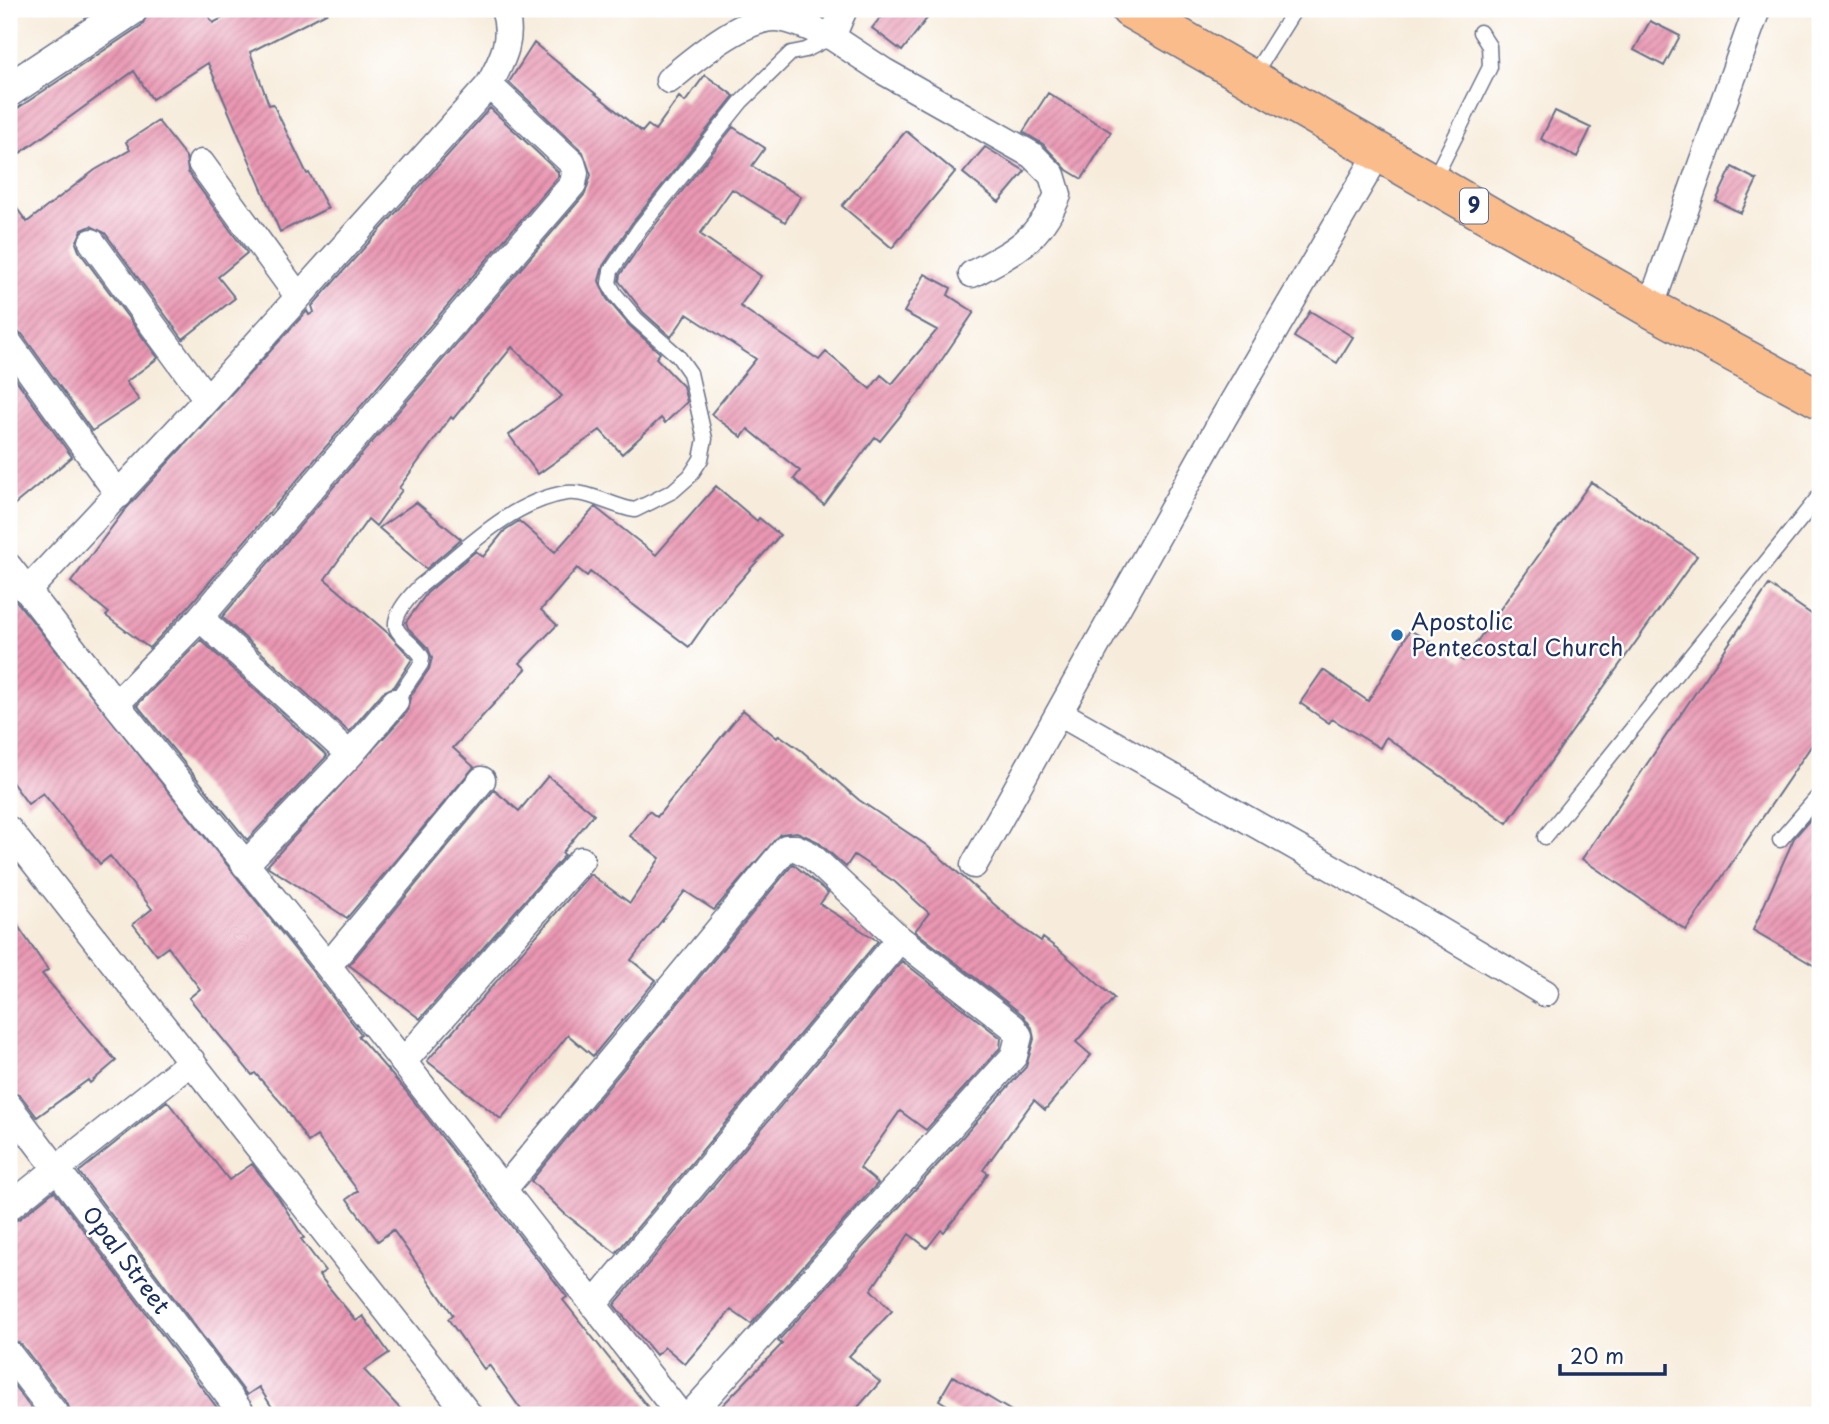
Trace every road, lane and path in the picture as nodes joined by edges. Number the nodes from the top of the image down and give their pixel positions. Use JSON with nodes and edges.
{"nodes":[{"id":1,"x":131,"y":9,"type":"edge"},
{"id":2,"x":504,"y":9,"type":"edge"},
{"id":3,"x":844,"y":9,"type":"edge"},
{"id":4,"x":1130,"y":9,"type":"edge"},
{"id":5,"x":1295,"y":9,"type":"edge"},
{"id":6,"x":1758,"y":9,"type":"edge"},
{"id":7,"x":1480,"y":32,"type":"dead end"},
{"id":8,"x":832,"y":37,"type":"junction"},
{"id":9,"x":1251,"y":79,"type":"junction"},
{"id":10,"x":669,"y":80,"type":"dead end"},
{"id":11,"x":489,"y":85,"type":"junction"},
{"id":12,"x":9,"y":90,"type":"edge"},
{"id":13,"x":1379,"y":152,"type":"junction"},
{"id":14,"x":201,"y":163,"type":"dead end"},
{"id":15,"x":1433,"y":182,"type":"junction"},
{"id":16,"x":92,"y":242,"type":"dead end"},
{"id":17,"x":972,"y":274,"type":"dead end"},
{"id":18,"x":298,"y":296,"type":"junction"},
{"id":19,"x":1650,"y":307,"type":"junction"},
{"id":20,"x":9,"y":343,"type":"edge"},
{"id":21,"x":207,"y":399,"type":"junction"},
{"id":22,"x":1820,"y":399,"type":"edge"},
{"id":23,"x":119,"y":495,"type":"junction"},
{"id":24,"x":1820,"y":495,"type":"edge"},
{"id":25,"x":9,"y":567,"type":"edge"},
{"id":26,"x":27,"y":591,"type":"junction"},
{"id":27,"x":200,"y":618,"type":"junction"},
{"id":28,"x":395,"y":702,"type":"joint"},
{"id":29,"x":116,"y":704,"type":"junction"},
{"id":30,"x":1061,"y":714,"type":"junction"},
{"id":31,"x":351,"y":755,"type":"junction"},
{"id":32,"x":482,"y":780,"type":"dead end"},
{"id":33,"x":1820,"y":793,"type":"edge"},
{"id":34,"x":9,"y":830,"type":"edge"},
{"id":35,"x":1545,"y":837,"type":"dead end"},
{"id":36,"x":1780,"y":840,"type":"dead end"},
{"id":37,"x":581,"y":860,"type":"dead end"},
{"id":38,"x":245,"y":865,"type":"junction"},
{"id":39,"x":974,"y":865,"type":"dead end"},
{"id":40,"x":900,"y":939,"type":"junction"},
{"id":41,"x":328,"y":966,"type":"junction"},
{"id":42,"x":1545,"y":993,"type":"dead end"},
{"id":43,"x":192,"y":1061,"type":"junction"},
{"id":44,"x":403,"y":1062,"type":"junction"},
{"id":45,"x":9,"y":1106,"type":"edge"},
{"id":46,"x":57,"y":1168,"type":"junction"},
{"id":47,"x":504,"y":1189,"type":"junction"},
{"id":48,"x":9,"y":1207,"type":"edge"},
{"id":49,"x":593,"y":1305,"type":"junction"},
{"id":50,"x":9,"y":1354,"type":"edge"},
{"id":51,"x":56,"y":1415,"type":"edge"},
{"id":52,"x":243,"y":1415,"type":"edge"},
{"id":53,"x":469,"y":1415,"type":"edge"},
{"id":54,"x":681,"y":1415,"type":"edge"},
{"id":55,"x":690,"y":1415,"type":"edge"}],
"edges":[{"from":1,"to":12,"type":"street"},
{"from":2,"to":11,"type":"street"},
{"from":3,"to":8,"type":"street"},
{"from":4,"to":9,"type":"highway","number":"9"},
{"from":5,"to":9,"type":"lane"},
{"from":6,"to":19,"type":"street"},
{"from":7,"to":15,"type":"lane"},
{"from":8,"to":10,"type":"street"},
{"from":8,"to":17,"type":"street"},
{"from":8,"to":28,"type":"lane"},
{"from":9,"to":13,"type":"highway","number":"9"},
{"from":11,"to":18,"type":"street"},
{"from":11,"to":27,"type":"street"},
{"from":13,"to":15,"type":"highway","number":"9"},
{"from":13,"to":30,"type":"street"},
{"from":14,"to":18,"type":"street"},
{"from":15,"to":19,"type":"highway","number":"9"},
{"from":16,"to":21,"type":"street"},
{"from":18,"to":21,"type":"street"},
{"from":19,"to":22,"type":"highway","number":"9"},
{"from":20,"to":23,"type":"street"},
{"from":21,"to":23,"type":"street"},
{"from":23,"to":26,"type":"street"},
{"from":24,"to":35,"type":"lane"},
{"from":25,"to":26,"type":"street"},
{"from":26,"to":29,"type":"street"},
{"from":27,"to":29,"type":"street"},
{"from":27,"to":31,"type":"street"},
{"from":28,"to":31,"type":"street"},
{"from":29,"to":38,"type":"street"},
{"from":30,"to":39,"type":"street"},
{"from":30,"to":42,"type":"street"},
{"from":31,"to":38,"type":"street"},
{"from":32,"to":41,"type":"street"},
{"from":33,"to":36,"type":"lane"},
{"from":34,"to":43,"type":"street"},
{"from":37,"to":44,"type":"street"},
{"from":38,"to":41,"type":"street"},
{"from":40,"to":47,"type":"street"},
{"from":40,"to":49,"type":"street"},
{"from":40,"to":55,"type":"street"},
{"from":41,"to":44,"type":"street"},
{"from":43,"to":46,"type":"street"},
{"from":43,"to":53,"type":"street"},
{"from":44,"to":47,"type":"street"},
{"from":45,"to":46,"type":"street","name":"Opal Street"},
{"from":46,"to":48,"type":"street"},
{"from":46,"to":52,"type":"street","name":"Opal Street"},
{"from":47,"to":49,"type":"street"},
{"from":49,"to":54,"type":"street"},
{"from":50,"to":51,"type":"street"}]}
